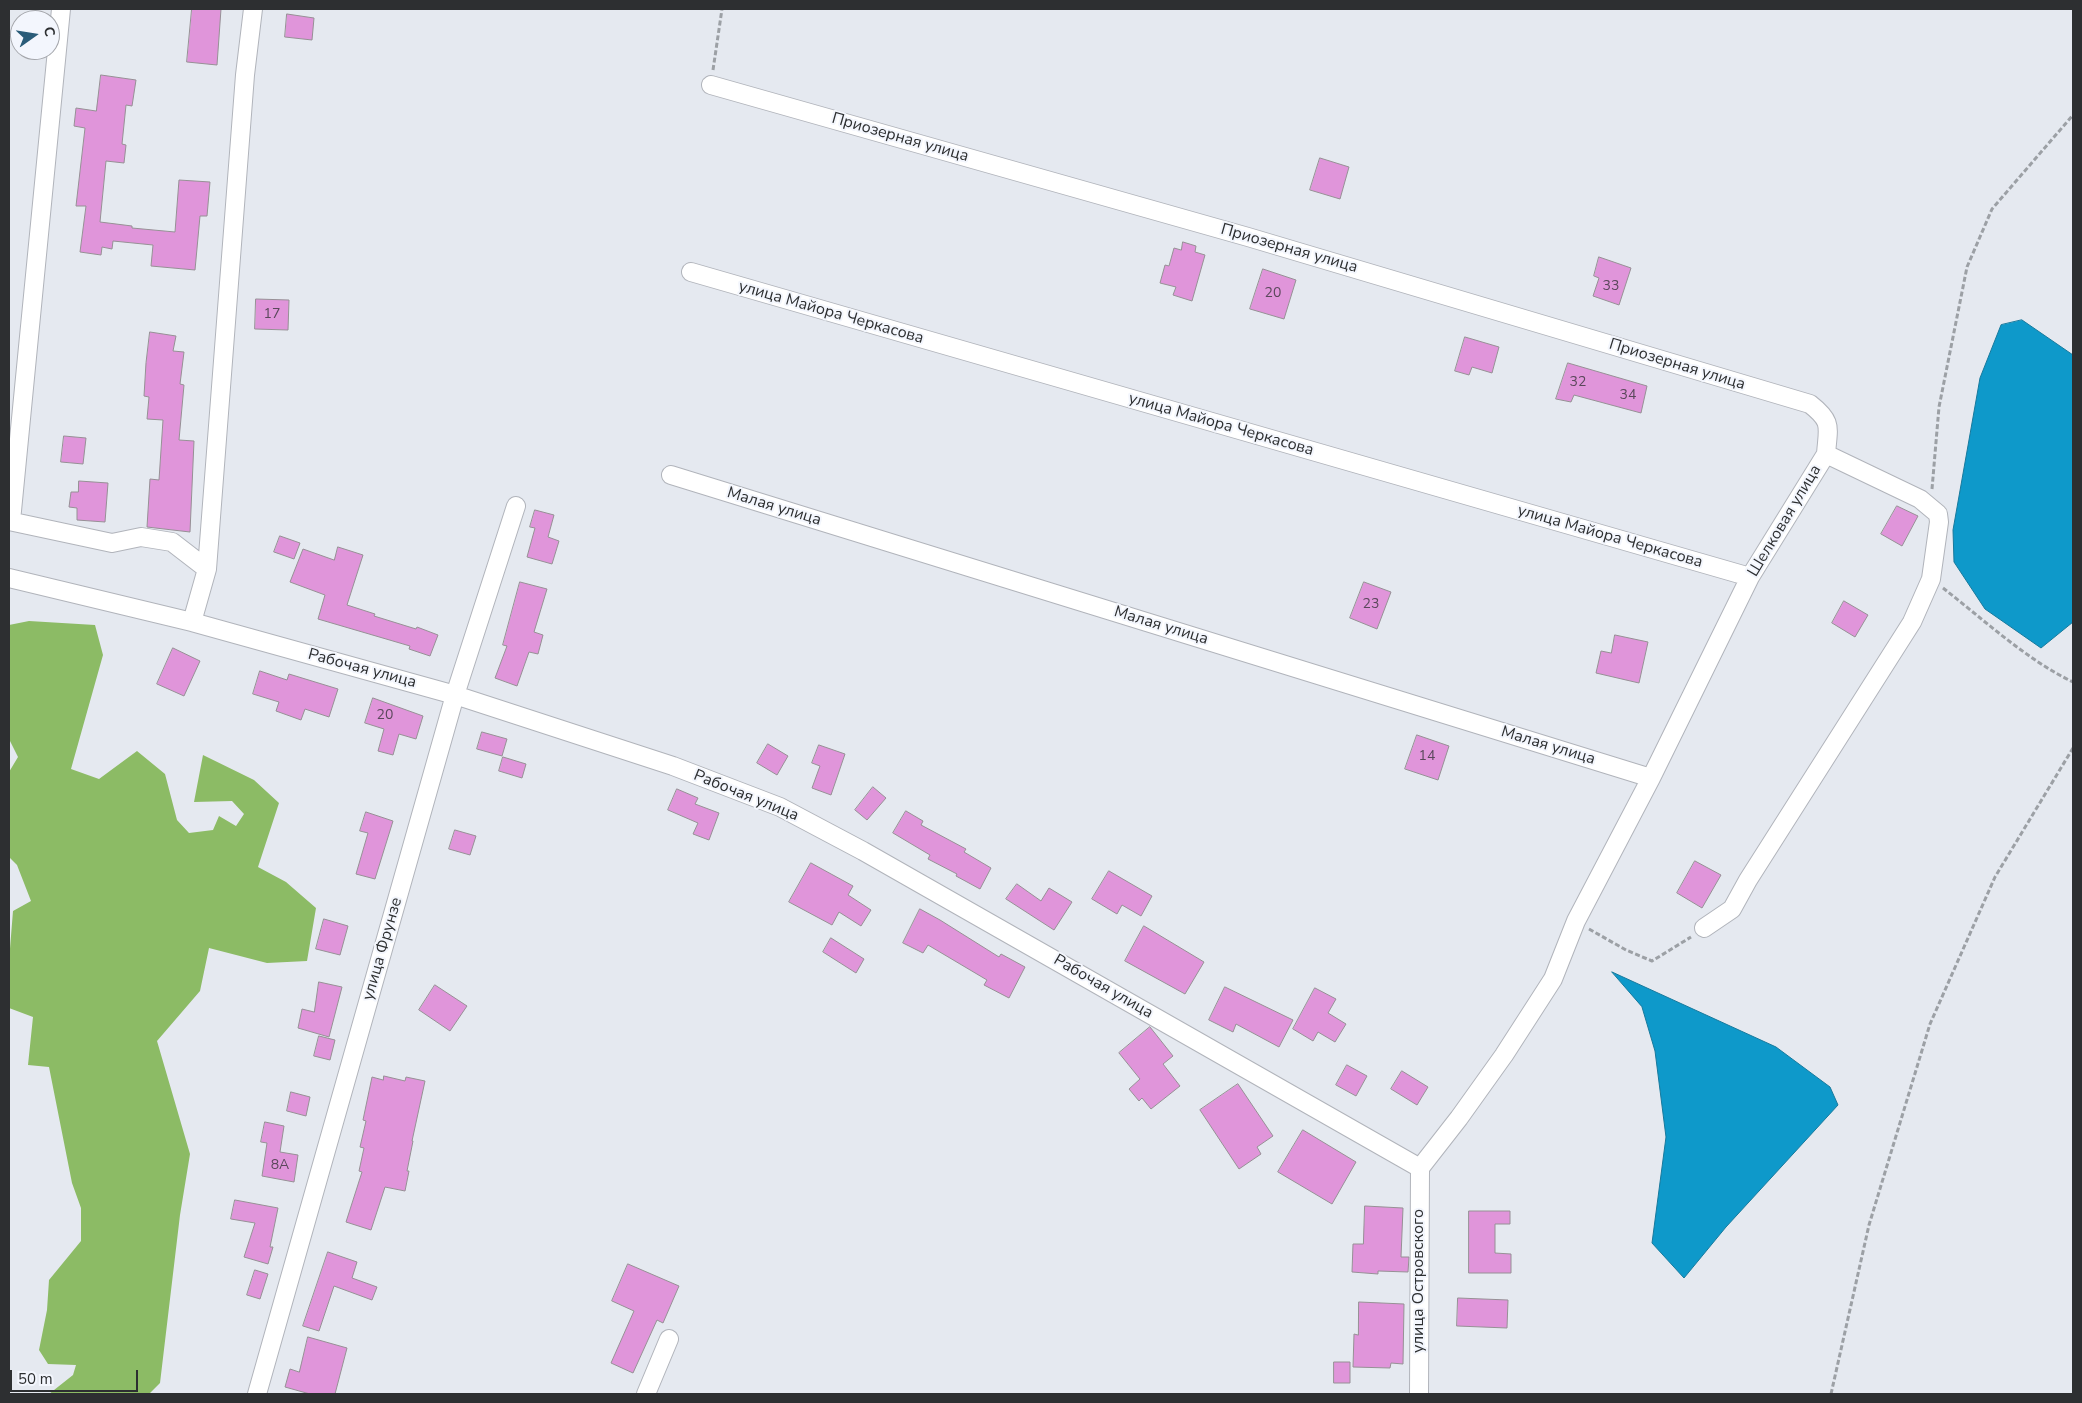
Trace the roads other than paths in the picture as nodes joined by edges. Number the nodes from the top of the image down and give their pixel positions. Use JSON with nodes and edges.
{"nodes":[{"id":1,"x":62,"y":9,"type":"edge"},
{"id":2,"x":253,"y":9,"type":"edge"},
{"id":3,"x":711,"y":85,"type":"road end"},
{"id":4,"x":691,"y":272,"type":"dead end"},
{"id":5,"x":1826,"y":454,"type":"junction"},
{"id":6,"x":671,"y":475,"type":"dead end"},
{"id":7,"x":516,"y":506,"type":"dead end"},
{"id":8,"x":10,"y":521,"type":"edge"},
{"id":9,"x":207,"y":569,"type":"junction"},
{"id":10,"x":1750,"y":577,"type":"junction"},
{"id":11,"x":9,"y":578,"type":"edge"},
{"id":12,"x":192,"y":622,"type":"junction"},
{"id":13,"x":455,"y":694,"type":"junction"},
{"id":14,"x":1651,"y":778,"type":"junction"},
{"id":15,"x":1704,"y":928,"type":"road end"},
{"id":16,"x":1420,"y":1168,"type":"junction"},
{"id":17,"x":669,"y":1339,"type":"dead end"},
{"id":18,"x":257,"y":1394,"type":"edge"},
{"id":19,"x":646,"y":1394,"type":"edge"},
{"id":20,"x":1419,"y":1394,"type":"edge"}],
"edges":[{"from":1,"to":8,"type":"street"},
{"from":2,"to":9,"type":"street"},
{"from":3,"to":5,"type":"street","name":"Приозерная улица"},
{"from":4,"to":10,"type":"street","name":"улица Майора Черкасова"},
{"from":5,"to":10,"type":"street","name":"Шелковая улица"},
{"from":5,"to":15,"type":"street","name":"Шелковая улица"},
{"from":6,"to":14,"type":"street","name":"Малая улица"},
{"from":7,"to":13,"type":"street","name":"улица Фрунзе"},
{"from":8,"to":9,"type":"street"},
{"from":9,"to":12,"type":"street"},
{"from":10,"to":14,"type":"street","name":"Шелковая улица"},
{"from":11,"to":12,"type":"street","name":"Рабочая улица"},
{"from":12,"to":13,"type":"street","name":"Рабочая улица"},
{"from":13,"to":16,"type":"street","name":"Рабочая улица"},
{"from":13,"to":18,"type":"street","name":"улица Фрунзе"},
{"from":14,"to":16,"type":"street","name":"Шелковая улица"},
{"from":16,"to":20,"type":"street","name":"улица Островского"},
{"from":17,"to":19,"type":"street"}]}
